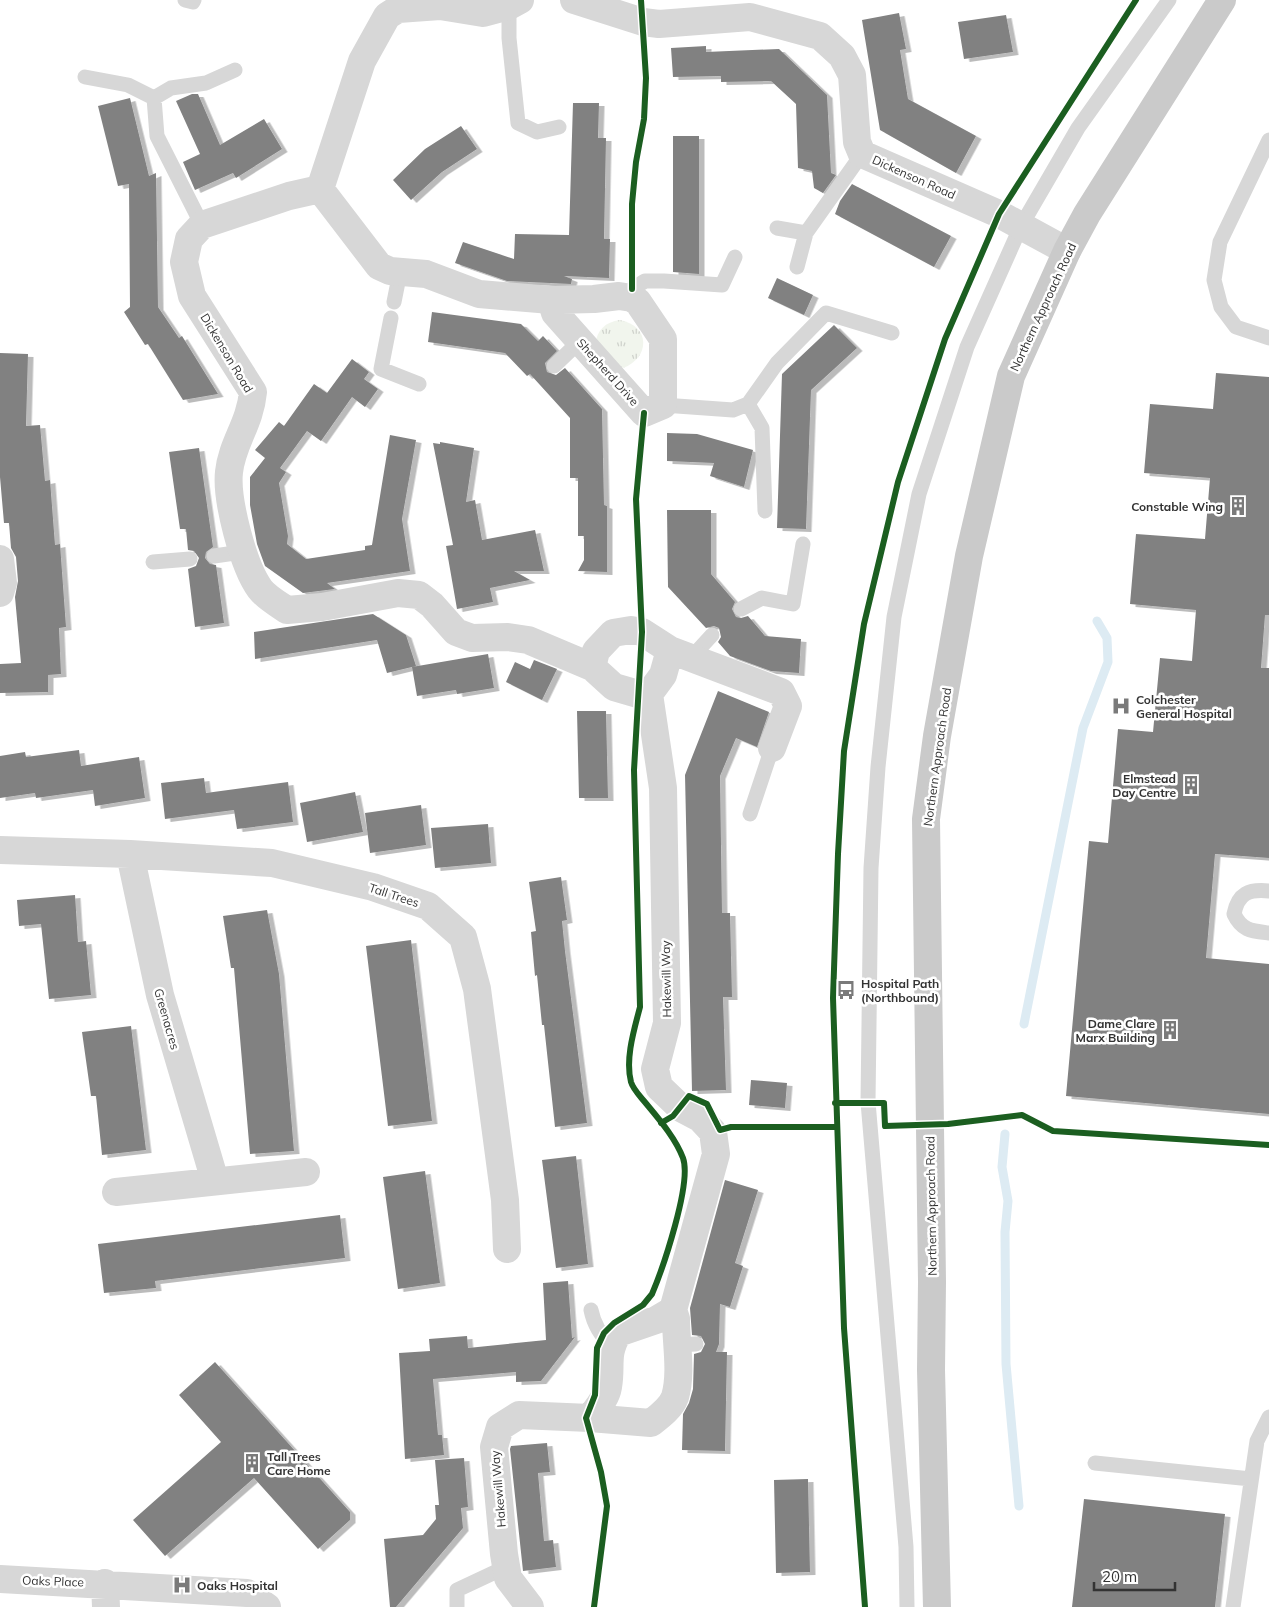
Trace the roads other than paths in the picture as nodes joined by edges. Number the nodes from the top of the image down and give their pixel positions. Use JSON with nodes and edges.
{"nodes":[{"id":1,"x":185,"y":0,"type":"edge"},
{"id":2,"x":194,"y":0,"type":"edge"},
{"id":3,"x":574,"y":0,"type":"edge"},
{"id":4,"x":1169,"y":0,"type":"edge"},
{"id":5,"x":1222,"y":0,"type":"edge"},
{"id":6,"x":514,"y":3,"type":"edge"},
{"id":7,"x":379,"y":8,"type":"edge"},
{"id":8,"x":751,"y":9,"type":"edge"},
{"id":9,"x":235,"y":70,"type":"dead end"},
{"id":10,"x":84,"y":77,"type":"dead end"},
{"id":11,"x":154,"y":98,"type":"junction"},
{"id":12,"x":559,"y":127,"type":"dead end"},
{"id":13,"x":1269,"y":140,"type":"edge"},
{"id":14,"x":862,"y":154,"type":"junction"},
{"id":15,"x":320,"y":189,"type":"junction"},
{"id":16,"x":202,"y":224,"type":"junction"},
{"id":17,"x":1021,"y":226,"type":"junction"},
{"id":18,"x":777,"y":228,"type":"dead end"},
{"id":19,"x":806,"y":233,"type":"junction"},
{"id":20,"x":1067,"y":251,"type":"junction"},
{"id":21,"x":735,"y":257,"type":"dead end"},
{"id":22,"x":797,"y":266,"type":"dead end"},
{"id":23,"x":400,"y":272,"type":"junction"},
{"id":24,"x":632,"y":298,"type":"junction"},
{"id":25,"x":551,"y":300,"type":"junction"},
{"id":26,"x":394,"y":302,"type":"dead end"},
{"id":27,"x":391,"y":318,"type":"dead end"},
{"id":28,"x":892,"y":333,"type":"dead end"},
{"id":29,"x":1269,"y":338,"type":"edge"},
{"id":30,"x":580,"y":341,"type":"junction"},
{"id":31,"x":554,"y":366,"type":"dead end"},
{"id":32,"x":419,"y":384,"type":"dead end"},
{"id":33,"x":748,"y":404,"type":"junction"},
{"id":34,"x":663,"y":405,"type":"junction"},
{"id":35,"x":765,"y":511,"type":"dead end"},
{"id":36,"x":804,"y":544,"type":"dead end"},
{"id":37,"x":242,"y":552,"type":"junction"},
{"id":38,"x":214,"y":556,"type":"dead end"},
{"id":39,"x":0,"y":559,"type":"edge"},
{"id":40,"x":190,"y":559,"type":"dead end"},
{"id":41,"x":153,"y":562,"type":"dead end"},
{"id":42,"x":0,"y":593,"type":"edge"},
{"id":43,"x":741,"y":609,"type":"dead end"},
{"id":44,"x":712,"y":635,"type":"dead end"},
{"id":45,"x":680,"y":654,"type":"junction"},
{"id":46,"x":592,"y":667,"type":"junction"},
{"id":47,"x":649,"y":694,"type":"junction"},
{"id":48,"x":772,"y":748,"type":"joint"},
{"id":49,"x":750,"y":814,"type":"dead end"},
{"id":50,"x":0,"y":850,"type":"edge"},
{"id":51,"x":130,"y":854,"type":"junction"},
{"id":52,"x":1269,"y":891,"type":"edge"},
{"id":53,"x":1269,"y":933,"type":"edge"},
{"id":54,"x":306,"y":1172,"type":"dead end"},
{"id":55,"x":214,"y":1181,"type":"junction"},
{"id":56,"x":116,"y":1192,"type":"dead end"},
{"id":57,"x":507,"y":1249,"type":"dead end"},
{"id":58,"x":591,"y":1310,"type":"dead end"},
{"id":59,"x":673,"y":1310,"type":"junction"},
{"id":60,"x":611,"y":1345,"type":"junction"},
{"id":61,"x":1269,"y":1417,"type":"edge"},
{"id":62,"x":590,"y":1418,"type":"junction"},
{"id":63,"x":1095,"y":1463,"type":"dead end"},
{"id":64,"x":1251,"y":1478,"type":"junction"},
{"id":65,"x":506,"y":1567,"type":"junction"},
{"id":66,"x":0,"y":1579,"type":"edge"},
{"id":67,"x":106,"y":1595,"type":"edge"},
{"id":68,"x":457,"y":1606,"type":"dead end"},
{"id":69,"x":267,"y":1607,"type":"edge"},
{"id":70,"x":530,"y":1607,"type":"edge"},
{"id":71,"x":907,"y":1607,"type":"edge"},
{"id":72,"x":937,"y":1607,"type":"edge"},
{"id":73,"x":1234,"y":1607,"type":"edge"}],
"edges":[{"from":1,"to":2,"type":"lane"},
{"from":3,"to":8,"type":"street","name":"Dickenson Road"},
{"from":4,"to":17,"type":"lane"},
{"from":5,"to":20,"type":"main road","name":"Northern Approach Road"},
{"from":6,"to":7,"type":"street"},
{"from":6,"to":12,"type":"lane"},
{"from":7,"to":15,"type":"street"},
{"from":8,"to":14,"type":"street","name":"Dickenson Road"},
{"from":9,"to":11,"type":"lane"},
{"from":10,"to":11,"type":"lane"},
{"from":11,"to":16,"type":"lane"},
{"from":13,"to":29,"type":"lane"},
{"from":14,"to":17,"type":"street","name":"Dickenson Road"},
{"from":14,"to":19,"type":"lane"},
{"from":15,"to":16,"type":"street"},
{"from":15,"to":23,"type":"street"},
{"from":16,"to":37,"type":"street","name":"Dickenson Road"},
{"from":17,"to":20,"type":"street","name":"Dickenson Road"},
{"from":17,"to":71,"type":"lane"},
{"from":18,"to":19,"type":"lane"},
{"from":19,"to":22,"type":"lane"},
{"from":20,"to":72,"type":"main road","name":"Northern Approach Road"},
{"from":21,"to":24,"type":"lane"},
{"from":23,"to":25,"type":"street"},
{"from":23,"to":26,"type":"lane"},
{"from":24,"to":25,"type":"street"},
{"from":24,"to":34,"type":"street"},
{"from":25,"to":30,"type":"street","name":"Shepherd Drive"},
{"from":27,"to":32,"type":"lane"},
{"from":28,"to":33,"type":"lane"},
{"from":30,"to":31,"type":"lane"},
{"from":30,"to":34,"type":"street","name":"Shepherd Drive"},
{"from":33,"to":34,"type":"lane"},
{"from":33,"to":35,"type":"lane"},
{"from":36,"to":43,"type":"lane"},
{"from":37,"to":38,"type":"lane"},
{"from":37,"to":46,"type":"street","name":"Dickenson Road"},
{"from":39,"to":42,"type":"street"},
{"from":40,"to":41,"type":"lane"},
{"from":44,"to":45,"type":"lane"},
{"from":45,"to":46,"type":"street"},
{"from":45,"to":47,"type":"street"},
{"from":45,"to":48,"type":"street"},
{"from":46,"to":47,"type":"street","name":"Dickenson Road"},
{"from":47,"to":59,"type":"street","name":"Hakewill Way"},
{"from":48,"to":49,"type":"lane"},
{"from":50,"to":51,"type":"street","name":"Tall Trees"},
{"from":51,"to":55,"type":"street","name":"Greenacres"},
{"from":51,"to":57,"type":"street","name":"Tall Trees"},
{"from":52,"to":53,"type":"lane"},
{"from":54,"to":55,"type":"street"},
{"from":55,"to":56,"type":"street"},
{"from":58,"to":60,"type":"lane"},
{"from":59,"to":60,"type":"street"},
{"from":59,"to":62,"type":"street","name":"Hakewill Way"},
{"from":60,"to":62,"type":"street"},
{"from":61,"to":64,"type":"lane"},
{"from":62,"to":65,"type":"street","name":"Hakewill Way"},
{"from":63,"to":64,"type":"lane"},
{"from":64,"to":73,"type":"lane"},
{"from":65,"to":68,"type":"lane"},
{"from":65,"to":70,"type":"street","name":"Hakewill Way"},
{"from":66,"to":67,"type":"street","name":"Oaks Place"},
{"from":67,"to":69,"type":"street","name":"Oaks Place"}]}
